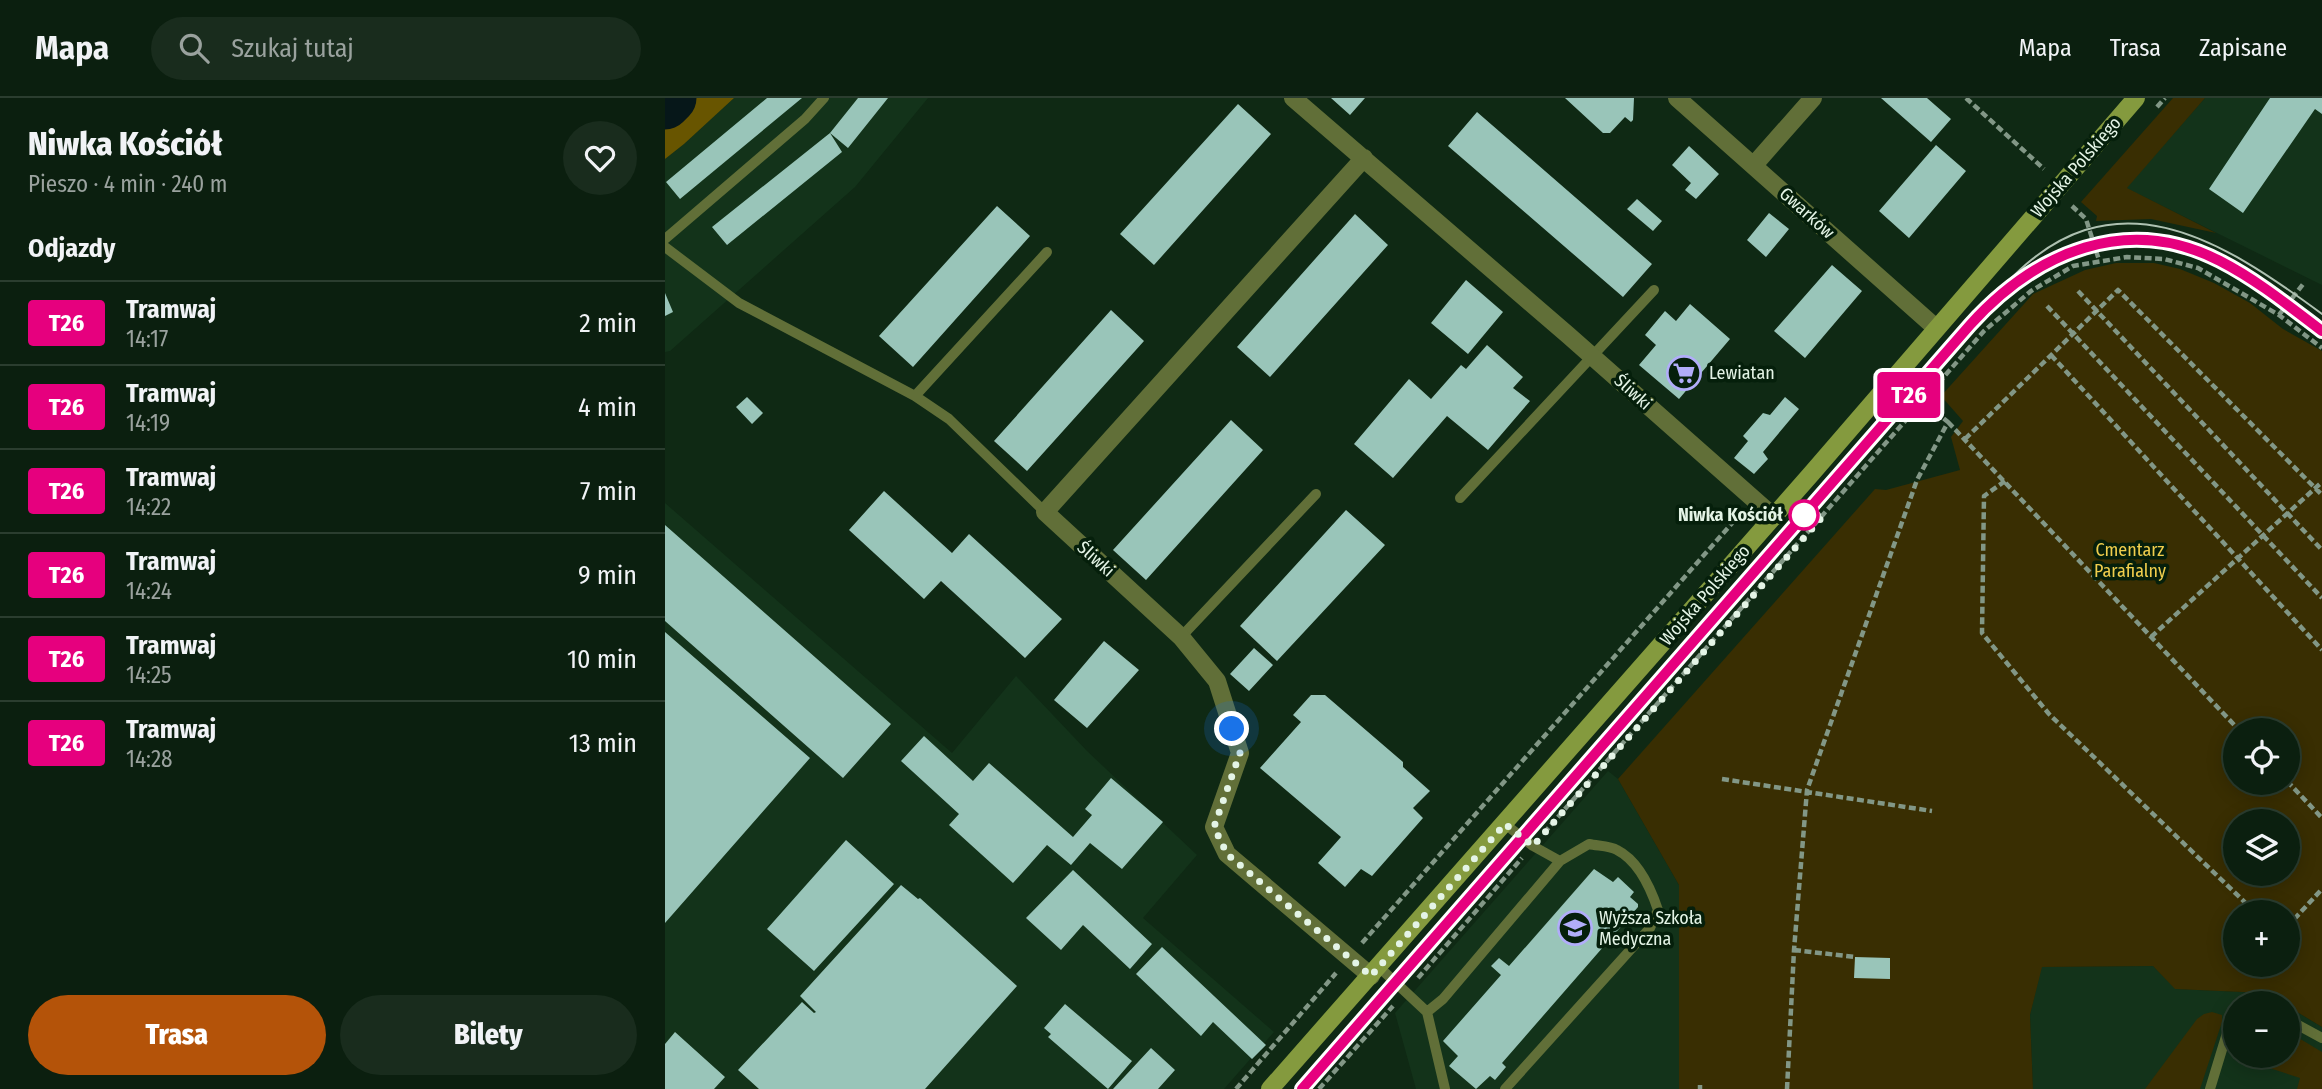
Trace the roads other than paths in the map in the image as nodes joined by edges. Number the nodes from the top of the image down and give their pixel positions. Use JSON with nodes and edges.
{"nodes":[{"id":1,"x":824,"y":98,"type":"edge"},
{"id":2,"x":1293,"y":98,"type":"edge"},
{"id":3,"x":1677,"y":98,"type":"edge"},
{"id":4,"x":1813,"y":98,"type":"edge"},
{"id":5,"x":2136,"y":98,"type":"edge"},
{"id":6,"x":1364,"y":158,"type":"junction"},
{"id":7,"x":1754,"y":165,"type":"junction"},
{"id":8,"x":665,"y":239,"type":"edge"},
{"id":9,"x":665,"y":247,"type":"edge"},
{"id":10,"x":1047,"y":252,"type":"dead end"},
{"id":11,"x":1654,"y":290,"type":"dead end"},
{"id":12,"x":1936,"y":328,"type":"junction"},
{"id":13,"x":1593,"y":357,"type":"junction"},
{"id":14,"x":915,"y":396,"type":"junction"},
{"id":15,"x":1316,"y":494,"type":"dead end"},
{"id":16,"x":1460,"y":498,"type":"dead end"},
{"id":17,"x":1045,"y":512,"type":"junction"},
{"id":18,"x":1774,"y":517,"type":"junction"},
{"id":19,"x":1181,"y":637,"type":"junction"},
{"id":20,"x":1505,"y":824,"type":"junction"},
{"id":21,"x":1559,"y":861,"type":"junction"},
{"id":22,"x":1375,"y":971,"type":"junction"},
{"id":23,"x":1427,"y":1012,"type":"junction"},
{"id":24,"x":2300,"y":1025,"type":"edge"},
{"id":25,"x":2322,"y":1038,"type":"edge"},
{"id":26,"x":2223,"y":1048,"type":"edge"},
{"id":27,"x":1270,"y":1089,"type":"edge"},
{"id":28,"x":1445,"y":1089,"type":"edge"},
{"id":29,"x":1505,"y":1089,"type":"edge"},
{"id":30,"x":2210,"y":1089,"type":"edge"}],
"edges":[{"from":1,"to":8,"type":"lane"},
{"from":2,"to":6,"type":"street","name":"Śliwki"},
{"from":3,"to":7,"type":"street","name":"Gwarków"},
{"from":4,"to":7,"type":"street"},
{"from":5,"to":12,"type":"main road","name":"Wojska Polskiego"},
{"from":6,"to":13,"type":"street","name":"Śliwki"},
{"from":6,"to":17,"type":"street"},
{"from":7,"to":12,"type":"street","name":"Gwarków"},
{"from":9,"to":14,"type":"lane"},
{"from":10,"to":14,"type":"lane"},
{"from":11,"to":13,"type":"lane"},
{"from":12,"to":18,"type":"main road","name":"Wojska Polskiego"},
{"from":13,"to":16,"type":"lane"},
{"from":13,"to":18,"type":"street","name":"Śliwki"},
{"from":14,"to":17,"type":"lane"},
{"from":15,"to":19,"type":"lane"},
{"from":17,"to":19,"type":"street","name":"Śliwki"},
{"from":18,"to":20,"type":"main road","name":"Wojska Polskiego"},
{"from":19,"to":22,"type":"street","name":"Śliwki"},
{"from":20,"to":21,"type":"lane"},
{"from":20,"to":22,"type":"main road","name":"Wojska Polskiego"},
{"from":21,"to":23,"type":"lane"},
{"from":21,"to":29,"type":"lane"},
{"from":22,"to":23,"type":"lane"},
{"from":22,"to":27,"type":"main road","name":"Wojska Polskiego"},
{"from":23,"to":28,"type":"lane"},
{"from":24,"to":25,"type":"lane"},
{"from":26,"to":30,"type":"lane"}]}
